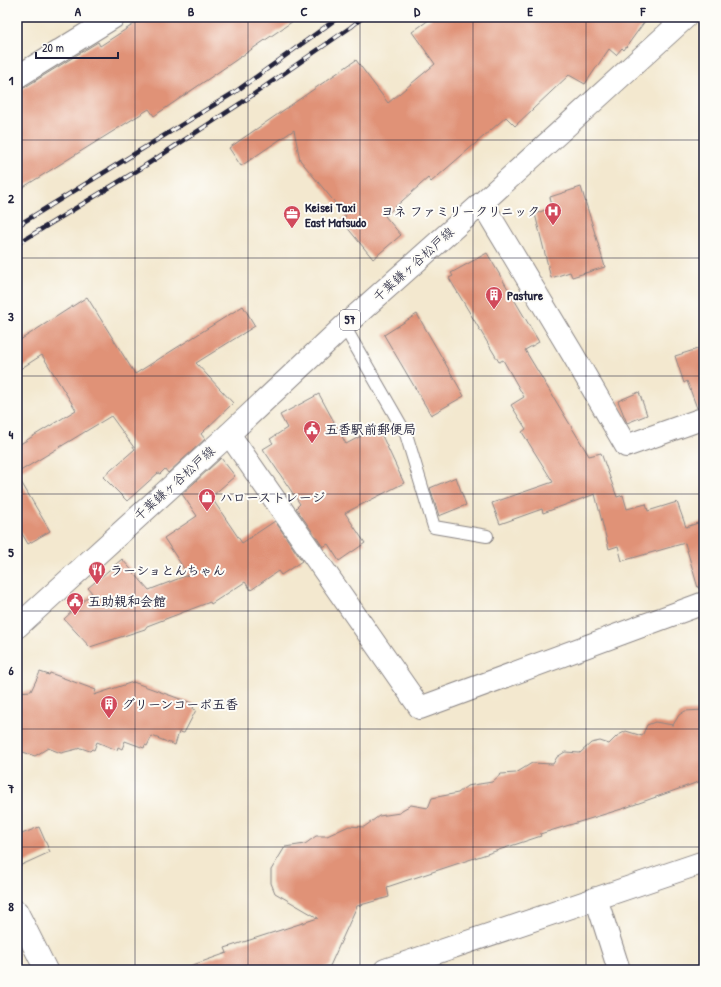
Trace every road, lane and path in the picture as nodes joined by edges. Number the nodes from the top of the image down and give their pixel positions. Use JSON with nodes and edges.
{"nodes":[{"id":1,"x":114,"y":17,"type":"edge"},
{"id":2,"x":686,"y":17,"type":"edge"},
{"id":3,"x":17,"y":76,"type":"edge"},
{"id":4,"x":482,"y":203,"type":"junction"},
{"id":5,"x":344,"y":326,"type":"junction"},
{"id":6,"x":701,"y":420,"type":"edge"},
{"id":7,"x":229,"y":434,"type":"junction"},
{"id":8,"x":487,"y":536,"type":"dead end"},
{"id":9,"x":704,"y":603,"type":"edge"},
{"id":10,"x":17,"y":627,"type":"edge"},
{"id":11,"x":704,"y":862,"type":"edge"},
{"id":12,"x":596,"y":898,"type":"junction"},
{"id":13,"x":17,"y":912,"type":"edge"},
{"id":14,"x":46,"y":970,"type":"edge"},
{"id":15,"x":385,"y":970,"type":"edge"},
{"id":16,"x":619,"y":970,"type":"edge"}],
"edges":[{"from":1,"to":3,"type":"street"},
{"from":2,"to":4,"type":"street","name":"千葉鎌ヶ谷松戸線","number":"57"},
{"from":4,"to":5,"type":"street","name":"千葉鎌ヶ谷松戸線","number":"57"},
{"from":4,"to":6,"type":"street"},
{"from":5,"to":7,"type":"street","name":"千葉鎌ヶ谷松戸線","number":"57"},
{"from":5,"to":8,"type":"lane"},
{"from":7,"to":9,"type":"street"},
{"from":7,"to":10,"type":"street","name":"千葉鎌ヶ谷松戸線","number":"57"},
{"from":11,"to":12,"type":"street"},
{"from":12,"to":15,"type":"street"},
{"from":12,"to":16,"type":"street"},
{"from":13,"to":14,"type":"street"}]}
